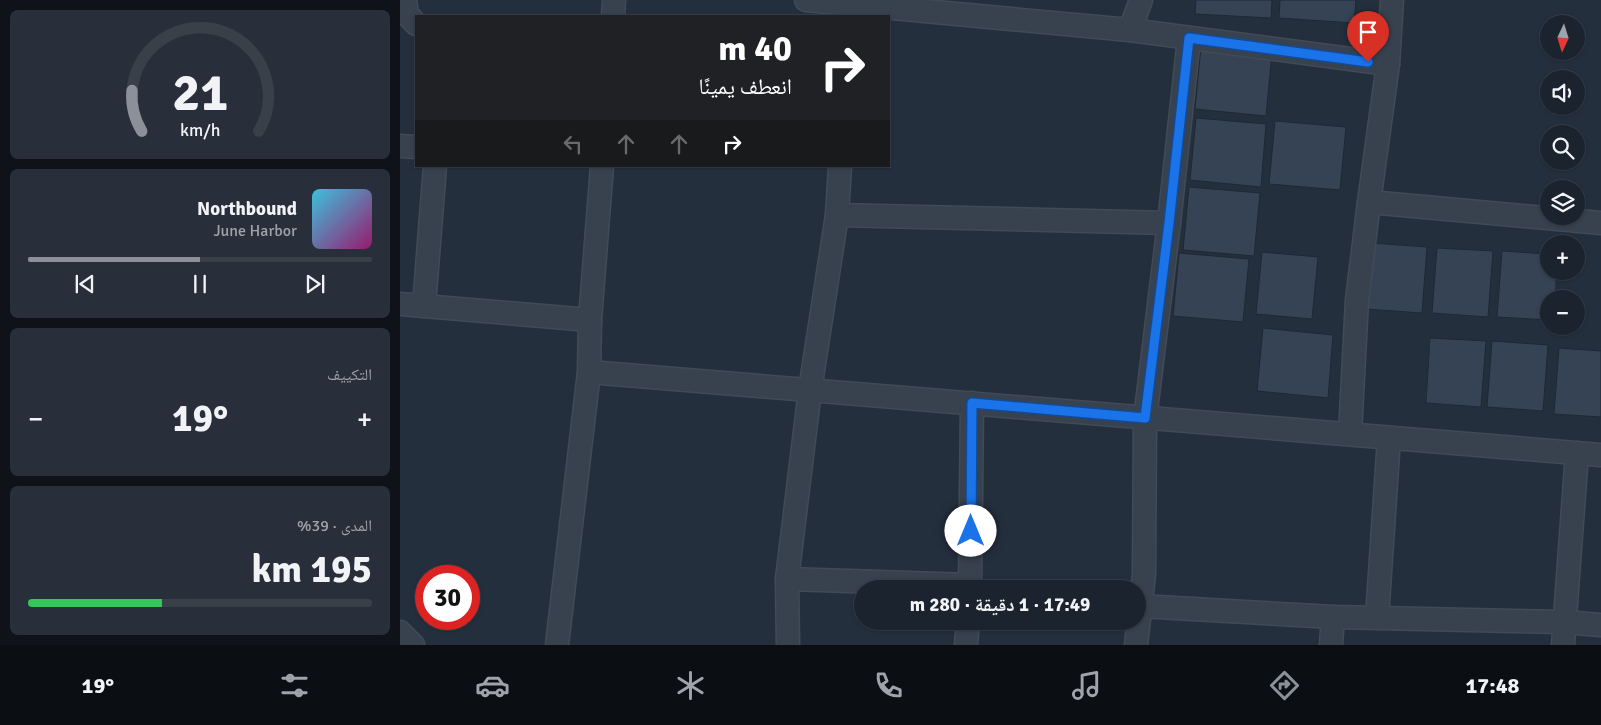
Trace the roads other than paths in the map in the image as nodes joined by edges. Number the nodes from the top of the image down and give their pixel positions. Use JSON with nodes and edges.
{"nodes":[{"id":1,"x":405,"y":0,"type":"edge"},
{"id":2,"x":614,"y":0,"type":"edge"},
{"id":3,"x":806,"y":0,"type":"edge"},
{"id":4,"x":1141,"y":0,"type":"edge"},
{"id":5,"x":1392,"y":0,"type":"edge"},
{"id":6,"x":850,"y":10,"type":"edge"},
{"id":7,"x":613,"y":15,"type":"edge"},
{"id":8,"x":415,"y":23,"type":"edge"},
{"id":9,"x":1130,"y":30,"type":"junction"},
{"id":10,"x":1189,"y":38,"type":"junction"},
{"id":11,"x":1388,"y":64,"type":"junction"},
{"id":12,"x":400,"y":146,"type":"edge"},
{"id":13,"x":415,"y":147,"type":"edge"},
{"id":14,"x":435,"y":167,"type":"edge"},
{"id":15,"x":602,"y":167,"type":"edge"},
{"id":16,"x":840,"y":167,"type":"edge"},
{"id":17,"x":1368,"y":202,"type":"junction"},
{"id":18,"x":837,"y":215,"type":"junction"},
{"id":19,"x":1169,"y":223,"type":"junction"},
{"id":20,"x":1601,"y":223,"type":"edge"},
{"id":21,"x":400,"y":304,"type":"edge"},
{"id":22,"x":424,"y":306,"type":"junction"},
{"id":23,"x":590,"y":320,"type":"junction"},
{"id":24,"x":589,"y":372,"type":"junction"},
{"id":25,"x":810,"y":390,"type":"junction"},
{"id":26,"x":972,"y":403,"type":"junction"},
{"id":27,"x":1145,"y":418,"type":"junction"},
{"id":28,"x":1350,"y":434,"type":"junction"},
{"id":29,"x":1390,"y":438,"type":"junction"},
{"id":30,"x":1577,"y":453,"type":"junction"},
{"id":31,"x":1601,"y":455,"type":"edge"},
{"id":32,"x":787,"y":579,"type":"junction"},
{"id":33,"x":970,"y":580,"type":"edge"},
{"id":34,"x":1143,"y":580,"type":"edge"},
{"id":35,"x":854,"y":582,"type":"edge"},
{"id":36,"x":1146,"y":606,"type":"edge"},
{"id":37,"x":1333,"y":617,"type":"junction"},
{"id":38,"x":1377,"y":618,"type":"junction"},
{"id":39,"x":1564,"y":622,"type":"junction"},
{"id":40,"x":1601,"y":625,"type":"edge"},
{"id":41,"x":967,"y":630,"type":"edge"},
{"id":42,"x":1138,"y":630,"type":"edge"},
{"id":43,"x":400,"y":632,"type":"edge"},
{"id":44,"x":413,"y":645,"type":"edge"},
{"id":45,"x":557,"y":645,"type":"edge"},
{"id":46,"x":788,"y":645,"type":"edge"},
{"id":47,"x":966,"y":645,"type":"edge"},
{"id":48,"x":1136,"y":645,"type":"edge"},
{"id":49,"x":1331,"y":645,"type":"edge"},
{"id":50,"x":1563,"y":645,"type":"edge"}],
"edges":[{"from":1,"to":8,"type":"street"},
{"from":2,"to":7,"type":"street"},
{"from":3,"to":6,"type":"street"},
{"from":4,"to":9,"type":"street"},
{"from":5,"to":11,"type":"street"},
{"from":6,"to":9,"type":"street"},
{"from":9,"to":10,"type":"street"},
{"from":10,"to":11,"type":"street"},
{"from":10,"to":19,"type":"street"},
{"from":11,"to":17,"type":"street"},
{"from":12,"to":13,"type":"street"},
{"from":14,"to":22,"type":"street"},
{"from":15,"to":23,"type":"street"},
{"from":16,"to":18,"type":"street"},
{"from":17,"to":20,"type":"street"},
{"from":17,"to":28,"type":"street"},
{"from":18,"to":19,"type":"street"},
{"from":18,"to":25,"type":"street"},
{"from":19,"to":27,"type":"street"},
{"from":21,"to":22,"type":"street"},
{"from":22,"to":23,"type":"street"},
{"from":23,"to":24,"type":"street"},
{"from":24,"to":25,"type":"street"},
{"from":24,"to":45,"type":"street"},
{"from":25,"to":26,"type":"street"},
{"from":25,"to":32,"type":"street"},
{"from":26,"to":27,"type":"street"},
{"from":26,"to":33,"type":"street"},
{"from":27,"to":28,"type":"street"},
{"from":27,"to":34,"type":"street"},
{"from":28,"to":29,"type":"street"},
{"from":29,"to":30,"type":"street"},
{"from":29,"to":38,"type":"street"},
{"from":30,"to":31,"type":"street"},
{"from":30,"to":39,"type":"street"},
{"from":32,"to":35,"type":"street"},
{"from":32,"to":46,"type":"street"},
{"from":36,"to":37,"type":"street"},
{"from":37,"to":38,"type":"street"},
{"from":37,"to":49,"type":"street"},
{"from":38,"to":39,"type":"street"},
{"from":39,"to":40,"type":"street"},
{"from":39,"to":50,"type":"street"},
{"from":41,"to":47,"type":"street"},
{"from":42,"to":48,"type":"street"},
{"from":43,"to":44,"type":"street"}]}
